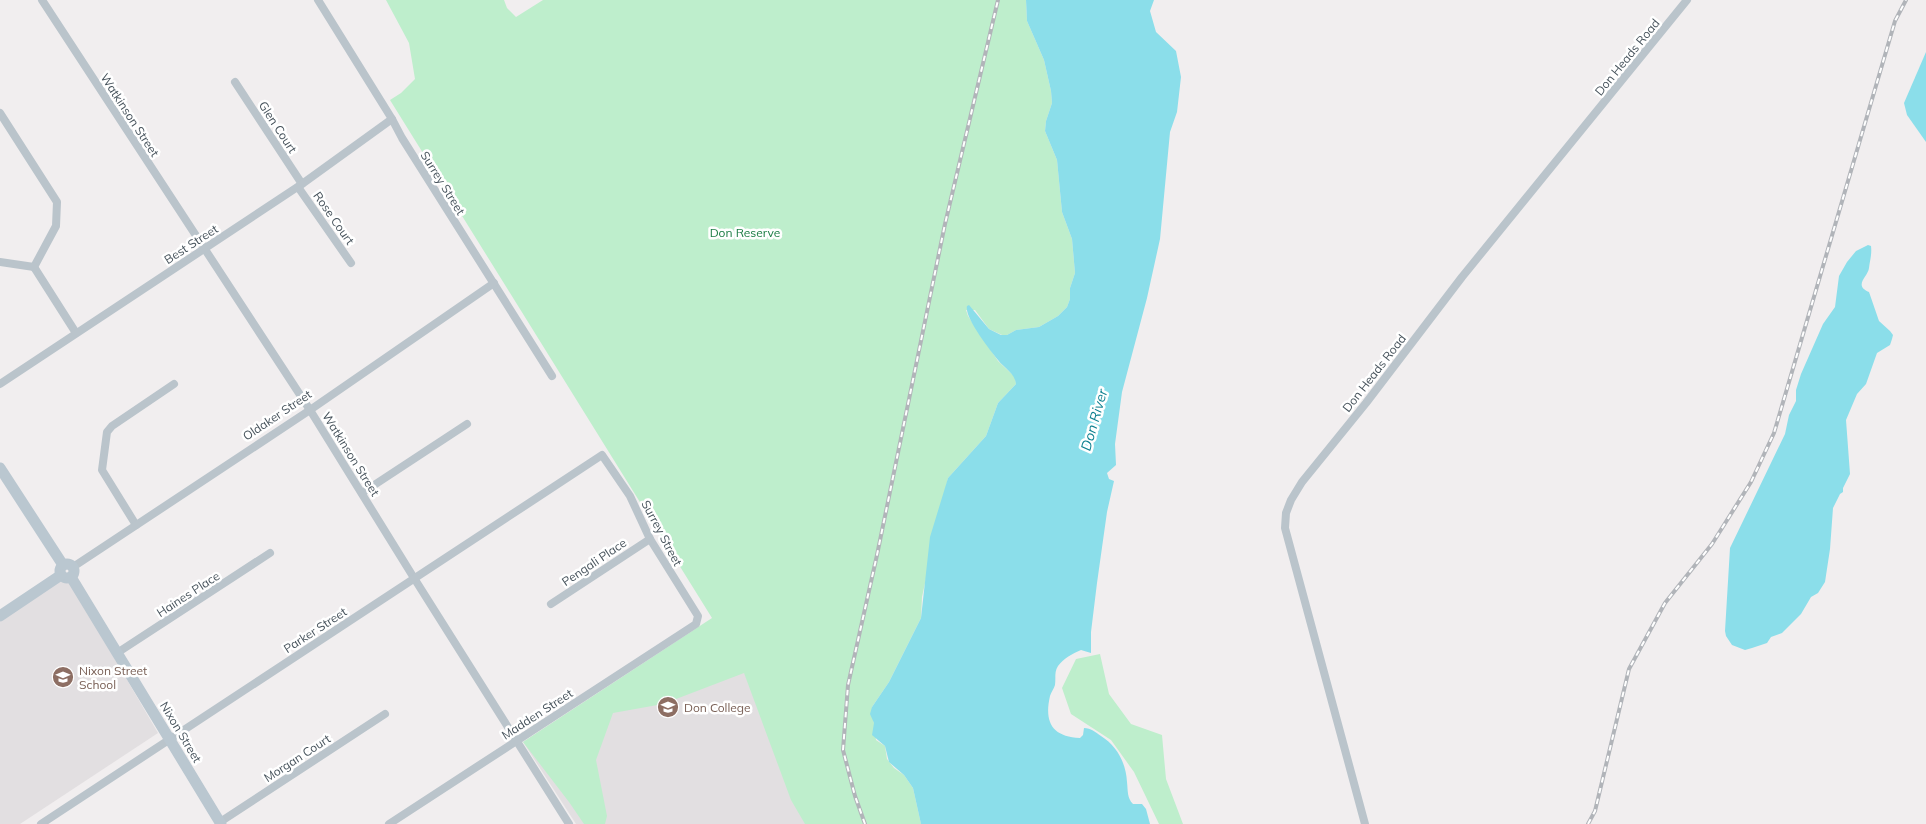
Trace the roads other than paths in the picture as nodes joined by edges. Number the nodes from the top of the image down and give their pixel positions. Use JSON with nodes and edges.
{"nodes":[{"id":1,"x":42,"y":0,"type":"edge"},
{"id":2,"x":318,"y":0,"type":"edge"},
{"id":3,"x":1687,"y":0,"type":"edge"},
{"id":4,"x":235,"y":82,"type":"dead end"},
{"id":5,"x":0,"y":113,"type":"edge"},
{"id":6,"x":392,"y":119,"type":"junction"},
{"id":7,"x":300,"y":185,"type":"junction"},
{"id":8,"x":204,"y":250,"type":"junction"},
{"id":9,"x":0,"y":262,"type":"edge"},
{"id":10,"x":351,"y":263,"type":"dead end"},
{"id":11,"x":34,"y":267,"type":"junction"},
{"id":12,"x":494,"y":283,"type":"junction"},
{"id":13,"x":76,"y":333,"type":"junction"},
{"id":14,"x":552,"y":376,"type":"dead end"},
{"id":15,"x":0,"y":384,"type":"edge"},
{"id":16,"x":174,"y":384,"type":"dead end"},
{"id":17,"x":310,"y":410,"type":"junction"},
{"id":18,"x":467,"y":424,"type":"dead end"},
{"id":19,"x":602,"y":455,"type":"joint"},
{"id":20,"x":0,"y":468,"type":"edge"},
{"id":21,"x":362,"y":493,"type":"junction"},
{"id":22,"x":136,"y":525,"type":"junction"},
{"id":23,"x":650,"y":538,"type":"junction"},
{"id":24,"x":270,"y":553,"type":"dead end"},
{"id":25,"x":67,"y":571,"type":"junction"},
{"id":26,"x":414,"y":578,"type":"junction"},
{"id":27,"x":551,"y":604,"type":"dead end"},
{"id":28,"x":0,"y":616,"type":"edge"},
{"id":29,"x":696,"y":624,"type":"joint"},
{"id":30,"x":117,"y":653,"type":"junction"},
{"id":31,"x":385,"y":714,"type":"dead end"},
{"id":32,"x":169,"y":739,"type":"junction"},
{"id":33,"x":517,"y":741,"type":"junction"},
{"id":34,"x":46,"y":823,"type":"edge"},
{"id":35,"x":221,"y":823,"type":"edge"},
{"id":36,"x":389,"y":824,"type":"edge"},
{"id":37,"x":569,"y":824,"type":"edge"},
{"id":38,"x":1365,"y":824,"type":"edge"}],
"edges":[{"from":1,"to":8,"type":"street","name":"Watkinson Street"},
{"from":2,"to":6,"type":"street","name":"Surrey Street"},
{"from":3,"to":38,"type":"street","name":"Don Heads Road"},
{"from":4,"to":7,"type":"street","name":"Glen Court"},
{"from":5,"to":11,"type":"street"},
{"from":6,"to":7,"type":"street","name":"Best Street"},
{"from":6,"to":12,"type":"street","name":"Surrey Street"},
{"from":7,"to":8,"type":"street","name":"Best Street"},
{"from":7,"to":10,"type":"street","name":"Rose Court"},
{"from":8,"to":13,"type":"street","name":"Best Street"},
{"from":8,"to":17,"type":"street","name":"Watkinson Street"},
{"from":9,"to":11,"type":"street"},
{"from":11,"to":13,"type":"street"},
{"from":12,"to":14,"type":"street","name":"Surrey Street"},
{"from":12,"to":17,"type":"street","name":"Oldaker Street"},
{"from":13,"to":15,"type":"street","name":"Best Street"},
{"from":16,"to":22,"type":"street"},
{"from":17,"to":21,"type":"street","name":"Watkinson Street"},
{"from":17,"to":22,"type":"street","name":"Oldaker Street"},
{"from":18,"to":21,"type":"street"},
{"from":19,"to":23,"type":"street","name":"Surrey Street"},
{"from":19,"to":26,"type":"street","name":"Parker Street"},
{"from":20,"to":25,"type":"street","name":"Nixon Street"},
{"from":21,"to":26,"type":"street","name":"Watkinson Street"},
{"from":22,"to":25,"type":"street","name":"Oldaker Street"},
{"from":23,"to":27,"type":"street","name":"Pengali Place"},
{"from":23,"to":29,"type":"street","name":"Surrey Street"},
{"from":24,"to":30,"type":"street","name":"Haines Place"},
{"from":25,"to":28,"type":"street","name":"Oldaker Street"},
{"from":25,"to":30,"type":"street","name":"Nixon Street"},
{"from":26,"to":32,"type":"street","name":"Parker Street"},
{"from":26,"to":33,"type":"street","name":"Watkinson Street"},
{"from":29,"to":33,"type":"street","name":"Madden Street"},
{"from":30,"to":32,"type":"street","name":"Nixon Street"},
{"from":31,"to":35,"type":"street","name":"Morgan Court"},
{"from":32,"to":34,"type":"street","name":"Parker Street"},
{"from":32,"to":35,"type":"street","name":"Nixon Street"},
{"from":33,"to":36,"type":"street","name":"Madden Street"},
{"from":33,"to":37,"type":"street","name":"Watkinson Street"}]}
